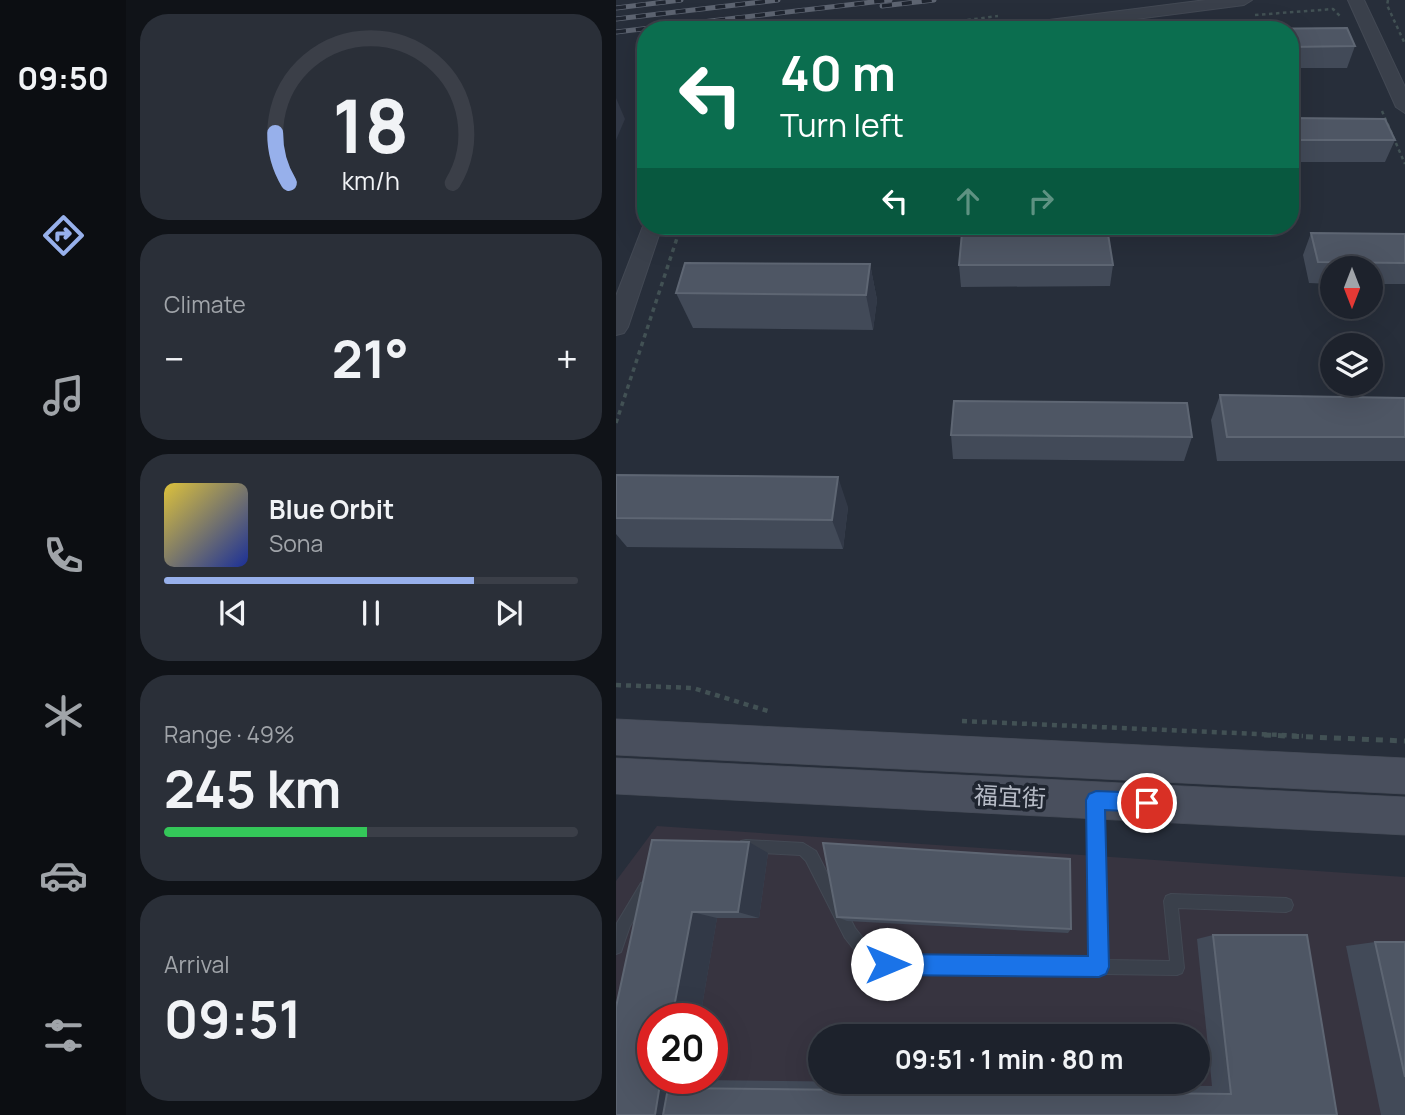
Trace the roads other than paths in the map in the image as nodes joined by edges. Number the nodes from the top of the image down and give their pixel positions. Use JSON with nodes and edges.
{"nodes":[{"id":1,"x":1244,"y":0,"type":"edge"},
{"id":2,"x":1356,"y":0,"type":"edge"},
{"id":3,"x":1080,"y":21,"type":"edge"},
{"id":4,"x":1405,"y":107,"type":"edge"},
{"id":5,"x":649,"y":235,"type":"edge"},
{"id":6,"x":616,"y":327,"type":"edge"},
{"id":7,"x":616,"y":737,"type":"edge"},
{"id":8,"x":616,"y":776,"type":"edge"},
{"id":9,"x":1405,"y":776,"type":"edge"},
{"id":10,"x":1096,"y":800,"type":"junction"},
{"id":11,"x":1405,"y":816,"type":"edge"},
{"id":12,"x":726,"y":846,"type":"edge"},
{"id":13,"x":653,"y":878,"type":"edge"},
{"id":14,"x":1286,"y":905,"type":"dead end"},
{"id":15,"x":616,"y":947,"type":"edge"},
{"id":16,"x":1099,"y":967,"type":"junction"}],
"edges":[{"from":1,"to":3,"type":"street"},
{"from":2,"to":4,"type":"street"},
{"from":5,"to":6,"type":"street"},
{"from":7,"to":9,"type":"main road","name":"福宜街"},
{"from":8,"to":10,"type":"main road","name":"福宜街"},
{"from":10,"to":11,"type":"main road","name":"福宜街"},
{"from":10,"to":16,"type":"lane"},
{"from":12,"to":16,"type":"lane"},
{"from":13,"to":15,"type":"lane"},
{"from":14,"to":16,"type":"lane"}]}
